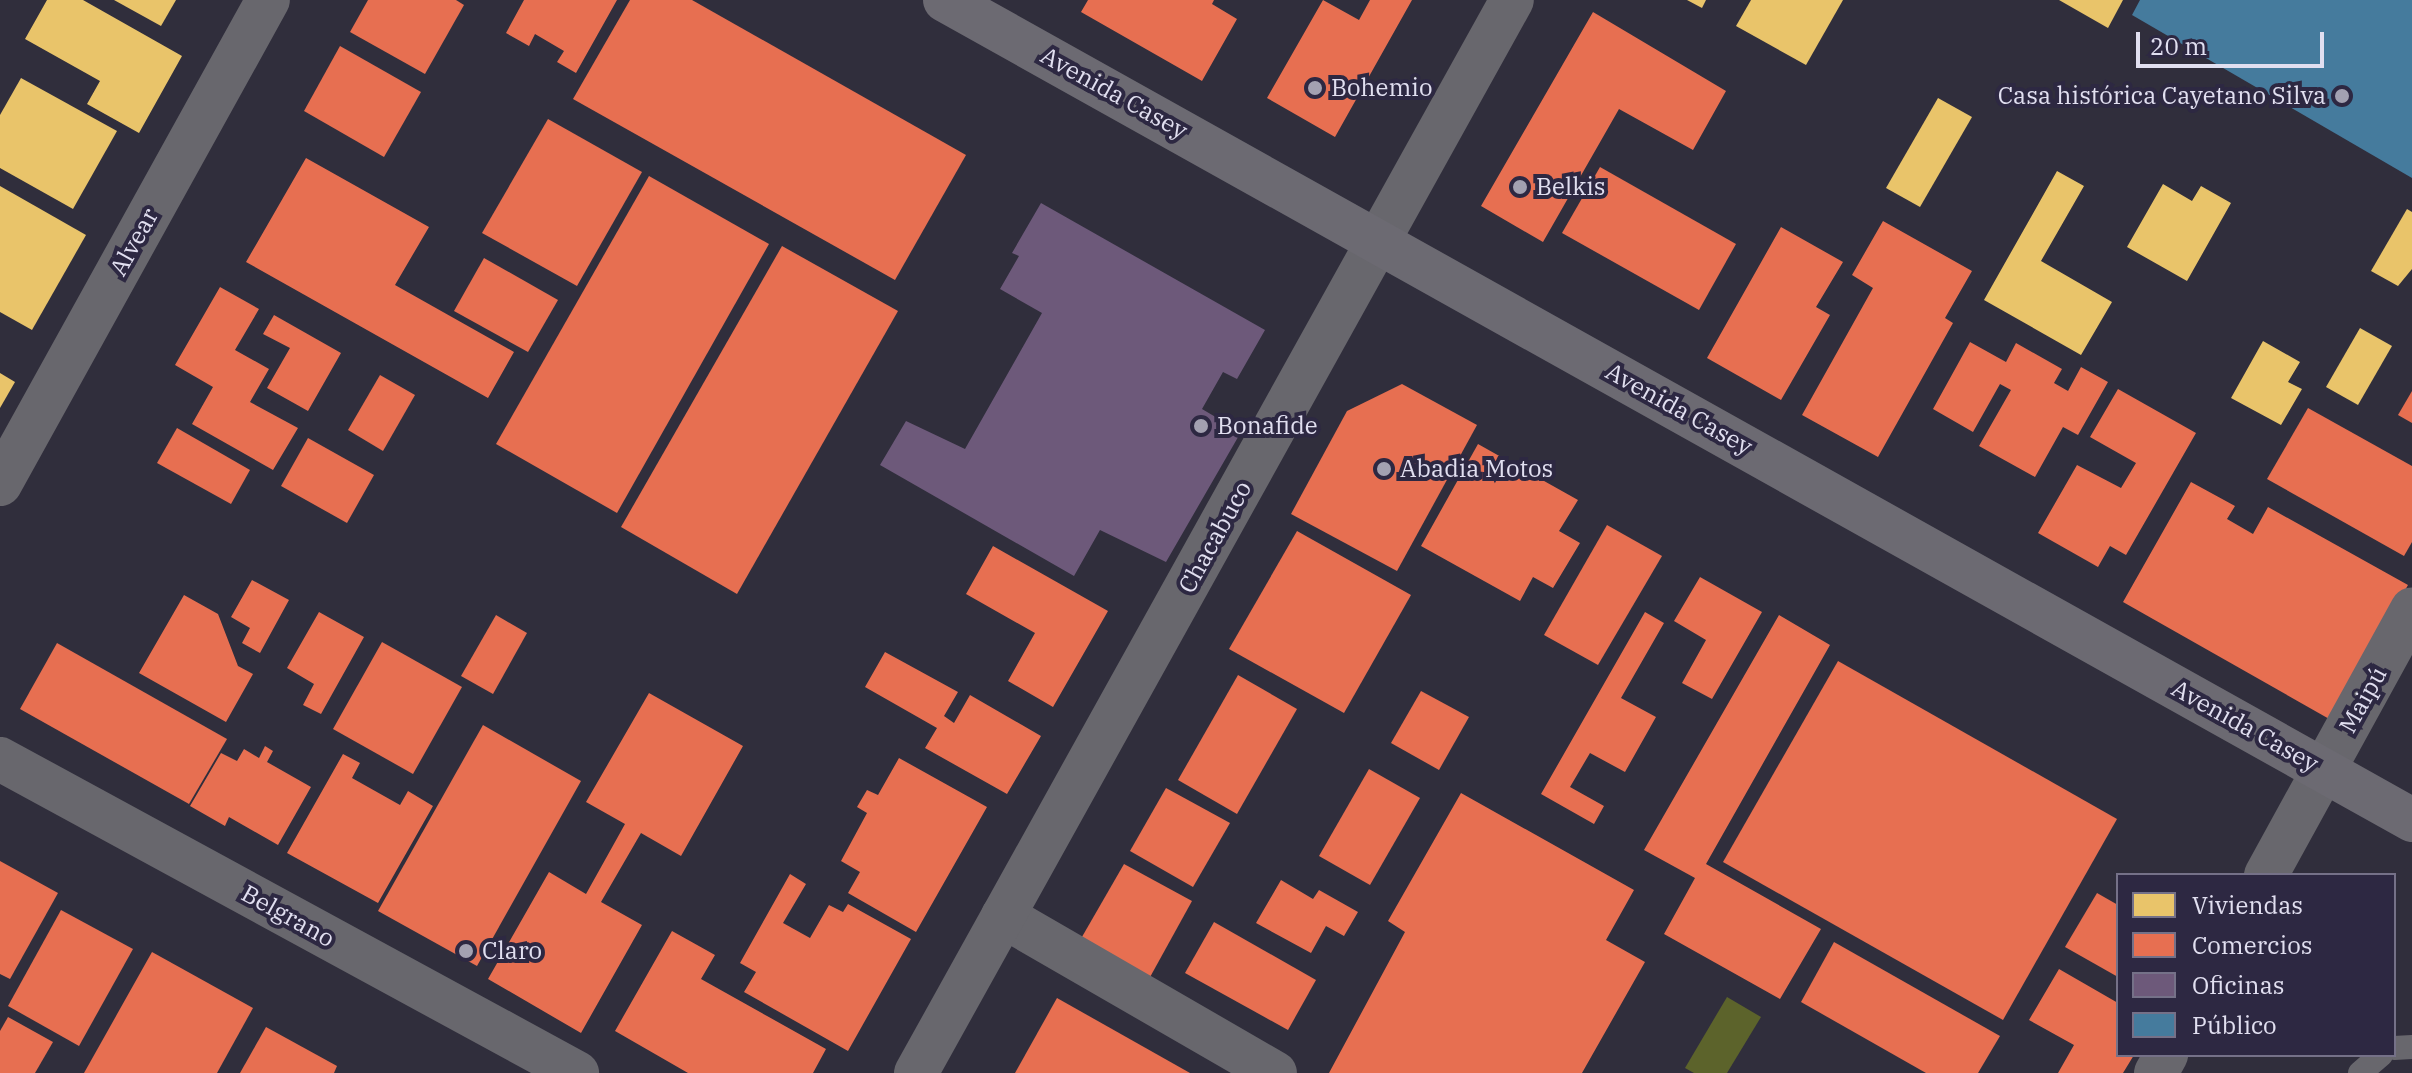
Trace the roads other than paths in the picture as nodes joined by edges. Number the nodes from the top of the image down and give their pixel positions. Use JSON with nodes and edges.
{"nodes":[{"id":1,"x":268,"y":0,"type":"edge"},
{"id":2,"x":945,"y":0,"type":"edge"},
{"id":3,"x":1512,"y":0,"type":"edge"},
{"id":4,"x":1380,"y":241,"type":"junction"},
{"id":5,"x":0,"y":484,"type":"edge"},
{"id":6,"x":2412,"y":609,"type":"edge"},
{"id":7,"x":0,"y":759,"type":"edge"},
{"id":8,"x":2324,"y":771,"type":"junction"},
{"id":9,"x":2412,"y":820,"type":"edge"},
{"id":10,"x":2267,"y":873,"type":"edge"},
{"id":11,"x":1003,"y":916,"type":"junction"},
{"id":12,"x":2379,"y":1057,"type":"edge"},
{"id":13,"x":577,"y":1073,"type":"edge"},
{"id":14,"x":916,"y":1073,"type":"edge"},
{"id":15,"x":1275,"y":1073,"type":"edge"},
{"id":16,"x":2360,"y":1073,"type":"edge"}],
"edges":[{"from":1,"to":5,"type":"street","name":"Alvear"},
{"from":2,"to":4,"type":"main road","name":"Avenida Casey"},
{"from":3,"to":4,"type":"street","name":"Chacabuco"},
{"from":4,"to":8,"type":"main road","name":"Avenida Casey"},
{"from":4,"to":11,"type":"street","name":"Chacabuco"},
{"from":6,"to":8,"type":"street","name":"Maipú"},
{"from":7,"to":13,"type":"street","name":"Belgrano"},
{"from":8,"to":9,"type":"main road","name":"Avenida Casey"},
{"from":8,"to":10,"type":"street","name":"Maipú"},
{"from":11,"to":14,"type":"street","name":"Chacabuco"},
{"from":11,"to":15,"type":"street"},
{"from":12,"to":16,"type":"lane"}]}
